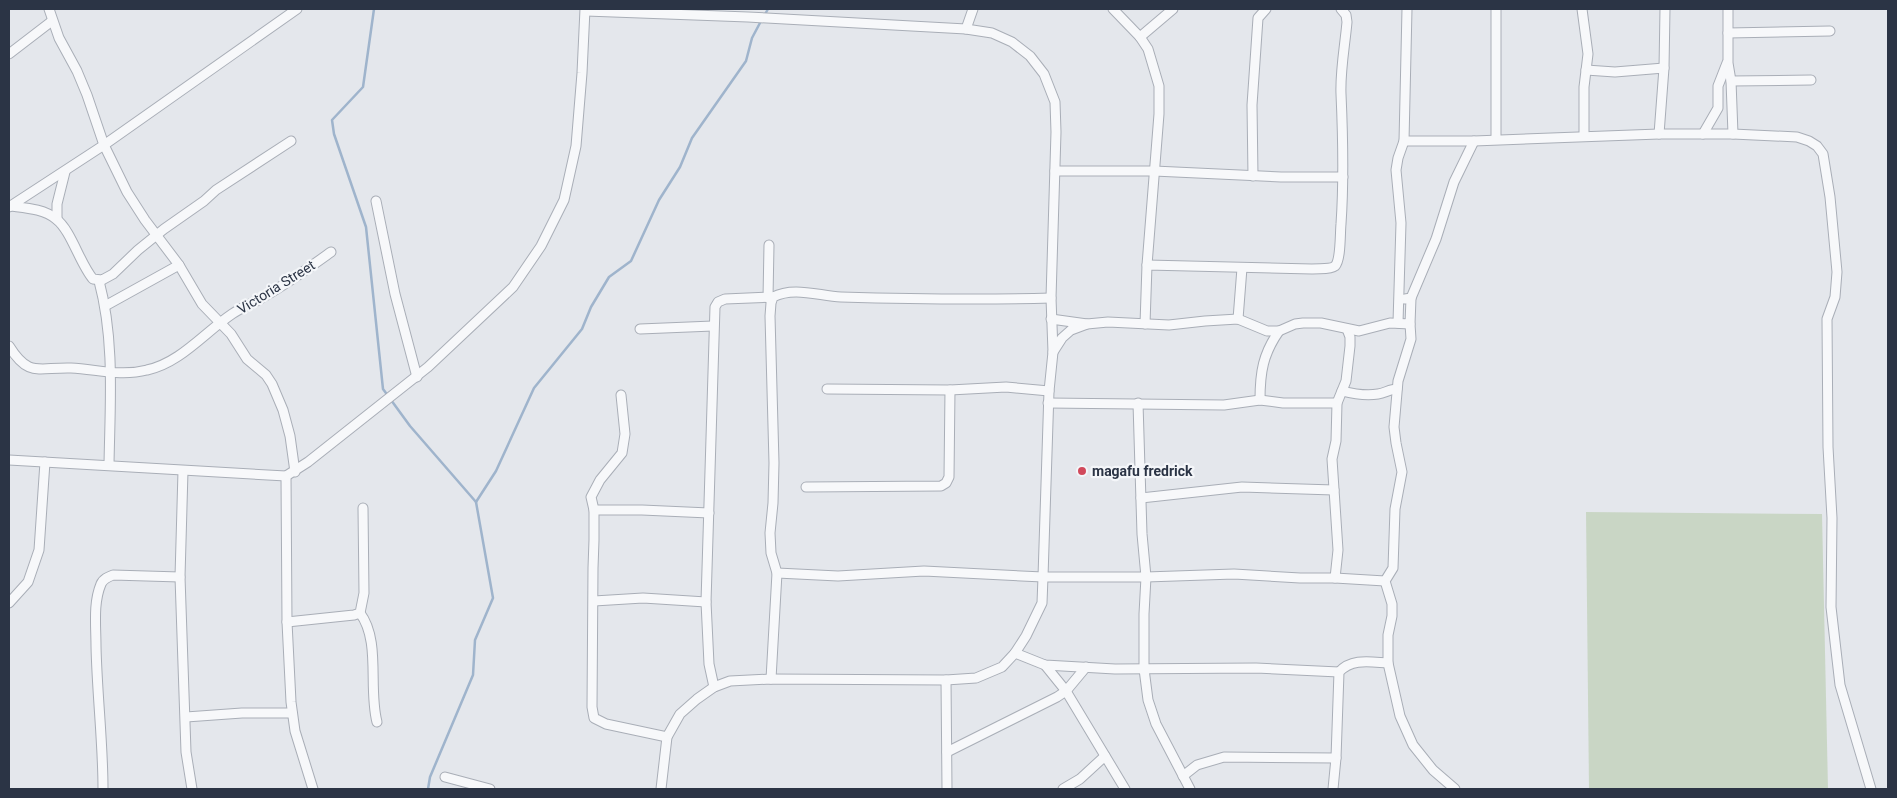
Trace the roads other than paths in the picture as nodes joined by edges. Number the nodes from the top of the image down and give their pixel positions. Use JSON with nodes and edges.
{"nodes":[{"id":1,"x":49,"y":9,"type":"edge"},
{"id":2,"x":297,"y":9,"type":"edge"},
{"id":3,"x":973,"y":9,"type":"edge"},
{"id":4,"x":1113,"y":9,"type":"edge"},
{"id":5,"x":1173,"y":9,"type":"edge"},
{"id":6,"x":1266,"y":9,"type":"edge"},
{"id":7,"x":1341,"y":9,"type":"edge"},
{"id":8,"x":1407,"y":9,"type":"edge"},
{"id":9,"x":1496,"y":9,"type":"edge"},
{"id":10,"x":1582,"y":9,"type":"edge"},
{"id":11,"x":1665,"y":9,"type":"edge"},
{"id":12,"x":1728,"y":9,"type":"edge"},
{"id":13,"x":586,"y":10,"type":"edge"},
{"id":14,"x":682,"y":12,"type":"edge"},
{"id":15,"x":52,"y":21,"type":"junction"},
{"id":16,"x":966,"y":29,"type":"junction"},
{"id":17,"x":1830,"y":31,"type":"dead end"},
{"id":18,"x":1728,"y":33,"type":"junction"},
{"id":19,"x":1140,"y":37,"type":"junction"},
{"id":20,"x":9,"y":54,"type":"edge"},
{"id":21,"x":1728,"y":63,"type":"junction"},
{"id":22,"x":1664,"y":68,"type":"junction"},
{"id":23,"x":1586,"y":70,"type":"junction"},
{"id":24,"x":1811,"y":80,"type":"dead end"},
{"id":25,"x":1731,"y":81,"type":"junction"},
{"id":26,"x":1659,"y":134,"type":"junction"},
{"id":27,"x":1703,"y":134,"type":"junction"},
{"id":28,"x":1733,"y":134,"type":"junction"},
{"id":29,"x":1584,"y":136,"type":"junction"},
{"id":30,"x":1496,"y":139,"type":"junction"},
{"id":31,"x":291,"y":141,"type":"dead end"},
{"id":32,"x":1404,"y":141,"type":"junction"},
{"id":33,"x":1474,"y":142,"type":"junction"},
{"id":34,"x":104,"y":145,"type":"junction"},
{"id":35,"x":1054,"y":171,"type":"junction"},
{"id":36,"x":1154,"y":171,"type":"junction"},
{"id":37,"x":65,"y":172,"type":"junction"},
{"id":38,"x":1253,"y":176,"type":"junction"},
{"id":39,"x":1343,"y":177,"type":"junction"},
{"id":40,"x":376,"y":201,"type":"dead end"},
{"id":41,"x":10,"y":207,"type":"edge"},
{"id":42,"x":57,"y":219,"type":"junction"},
{"id":43,"x":157,"y":235,"type":"junction"},
{"id":44,"x":769,"y":245,"type":"dead end"},
{"id":45,"x":332,"y":252,"type":"dead end"},
{"id":46,"x":179,"y":265,"type":"junction"},
{"id":47,"x":1148,"y":266,"type":"junction"},
{"id":48,"x":1242,"y":268,"type":"junction"},
{"id":49,"x":99,"y":281,"type":"junction"},
{"id":50,"x":770,"y":297,"type":"junction"},
{"id":51,"x":1051,"y":298,"type":"junction"},
{"id":52,"x":1411,"y":298,"type":"junction"},
{"id":53,"x":1399,"y":304,"type":"junction"},
{"id":54,"x":106,"y":306,"type":"junction"},
{"id":55,"x":1051,"y":319,"type":"junction"},
{"id":56,"x":1238,"y":320,"type":"junction"},
{"id":57,"x":220,"y":322,"type":"junction"},
{"id":58,"x":1087,"y":324,"type":"junction"},
{"id":59,"x":1145,"y":324,"type":"junction"},
{"id":60,"x":1398,"y":324,"type":"junction"},
{"id":61,"x":1410,"y":324,"type":"junction"},
{"id":62,"x":713,"y":326,"type":"junction"},
{"id":63,"x":640,"y":329,"type":"dead end"},
{"id":64,"x":1347,"y":329,"type":"junction"},
{"id":65,"x":1279,"y":331,"type":"junction"},
{"id":66,"x":9,"y":346,"type":"edge"},
{"id":67,"x":1053,"y":352,"type":"junction"},
{"id":68,"x":111,"y":372,"type":"junction"},
{"id":69,"x":417,"y":377,"type":"junction"},
{"id":70,"x":827,"y":389,"type":"dead end"},
{"id":71,"x":1398,"y":389,"type":"junction"},
{"id":72,"x":950,"y":390,"type":"junction"},
{"id":73,"x":1049,"y":391,"type":"junction"},
{"id":74,"x":1342,"y":391,"type":"junction"},
{"id":75,"x":621,"y":395,"type":"dead end"},
{"id":76,"x":1260,"y":400,"type":"junction"},
{"id":77,"x":1048,"y":403,"type":"junction"},
{"id":78,"x":1138,"y":403,"type":"junction"},
{"id":79,"x":1337,"y":403,"type":"junction"},
{"id":80,"x":9,"y":460,"type":"edge"},
{"id":81,"x":45,"y":462,"type":"junction"},
{"id":82,"x":109,"y":465,"type":"junction"},
{"id":83,"x":183,"y":471,"type":"junction"},
{"id":84,"x":290,"y":474,"type":"junction"},
{"id":85,"x":806,"y":487,"type":"dead end"},
{"id":86,"x":1334,"y":490,"type":"junction"},
{"id":87,"x":1141,"y":498,"type":"junction"},
{"id":88,"x":364,"y":508,"type":"dead end"},
{"id":89,"x":594,"y":510,"type":"junction"},
{"id":90,"x":709,"y":513,"type":"junction"},
{"id":91,"x":777,"y":573,"type":"junction"},
{"id":92,"x":180,"y":577,"type":"junction"},
{"id":93,"x":1043,"y":577,"type":"junction"},
{"id":94,"x":1146,"y":577,"type":"junction"},
{"id":95,"x":1335,"y":578,"type":"junction"},
{"id":96,"x":1385,"y":581,"type":"junction"},
{"id":97,"x":594,"y":601,"type":"junction"},
{"id":98,"x":706,"y":602,"type":"junction"},
{"id":99,"x":9,"y":603,"type":"edge"},
{"id":100,"x":360,"y":613,"type":"junction"},
{"id":101,"x":287,"y":622,"type":"junction"},
{"id":102,"x":1016,"y":653,"type":"junction"},
{"id":103,"x":1388,"y":662,"type":"junction"},
{"id":104,"x":1045,"y":665,"type":"junction"},
{"id":105,"x":1086,"y":667,"type":"junction"},
{"id":106,"x":1144,"y":669,"type":"junction"},
{"id":107,"x":1339,"y":672,"type":"junction"},
{"id":108,"x":771,"y":679,"type":"junction"},
{"id":109,"x":946,"y":680,"type":"junction"},
{"id":110,"x":714,"y":687,"type":"junction"},
{"id":111,"x":1066,"y":691,"type":"junction"},
{"id":112,"x":292,"y":713,"type":"junction"},
{"id":113,"x":186,"y":717,"type":"junction"},
{"id":114,"x":377,"y":722,"type":"dead end"},
{"id":115,"x":667,"y":737,"type":"junction"},
{"id":116,"x":947,"y":752,"type":"junction"},
{"id":117,"x":1104,"y":756,"type":"junction"},
{"id":118,"x":1336,"y":758,"type":"junction"},
{"id":119,"x":1183,"y":776,"type":"junction"},
{"id":120,"x":445,"y":777,"type":"dead end"},
{"id":121,"x":102,"y":789,"type":"edge"},
{"id":122,"x":192,"y":789,"type":"edge"},
{"id":123,"x":313,"y":789,"type":"edge"},
{"id":124,"x":490,"y":789,"type":"edge"},
{"id":125,"x":661,"y":789,"type":"edge"},
{"id":126,"x":947,"y":789,"type":"edge"},
{"id":127,"x":1063,"y":789,"type":"edge"},
{"id":128,"x":1125,"y":789,"type":"edge"},
{"id":129,"x":1190,"y":789,"type":"edge"},
{"id":130,"x":1333,"y":789,"type":"edge"},
{"id":131,"x":1455,"y":789,"type":"edge"},
{"id":132,"x":1871,"y":789,"type":"edge"}],
"edges":[{"from":1,"to":15,"type":"street"},
{"from":2,"to":34,"type":"street"},
{"from":3,"to":16,"type":"street"},
{"from":4,"to":19,"type":"street"},
{"from":5,"to":19,"type":"street"},
{"from":6,"to":38,"type":"street"},
{"from":7,"to":39,"type":"street"},
{"from":8,"to":32,"type":"street"},
{"from":9,"to":30,"type":"street"},
{"from":10,"to":23,"type":"street"},
{"from":11,"to":22,"type":"street"},
{"from":12,"to":18,"type":"street"},
{"from":13,"to":14,"type":"street"},
{"from":13,"to":69,"type":"street"},
{"from":14,"to":16,"type":"street"},
{"from":15,"to":20,"type":"street"},
{"from":15,"to":34,"type":"street"},
{"from":16,"to":35,"type":"street"},
{"from":17,"to":18,"type":"street"},
{"from":18,"to":21,"type":"street"},
{"from":19,"to":36,"type":"street"},
{"from":21,"to":25,"type":"street"},
{"from":21,"to":27,"type":"street"},
{"from":22,"to":23,"type":"street"},
{"from":22,"to":26,"type":"street"},
{"from":23,"to":29,"type":"street"},
{"from":24,"to":25,"type":"street"},
{"from":25,"to":28,"type":"street"},
{"from":26,"to":27,"type":"street"},
{"from":26,"to":29,"type":"street"},
{"from":27,"to":28,"type":"street"},
{"from":28,"to":132,"type":"street"},
{"from":29,"to":30,"type":"street"},
{"from":30,"to":33,"type":"street"},
{"from":31,"to":43,"type":"street"},
{"from":32,"to":33,"type":"street"},
{"from":32,"to":53,"type":"street"},
{"from":33,"to":52,"type":"street"},
{"from":34,"to":37,"type":"street"},
{"from":34,"to":43,"type":"street"},
{"from":35,"to":36,"type":"street"},
{"from":35,"to":51,"type":"street"},
{"from":36,"to":38,"type":"street"},
{"from":36,"to":47,"type":"street"},
{"from":37,"to":41,"type":"street"},
{"from":37,"to":42,"type":"street"},
{"from":38,"to":39,"type":"street"},
{"from":39,"to":48,"type":"street"},
{"from":40,"to":69,"type":"street"},
{"from":41,"to":42,"type":"street"},
{"from":42,"to":49,"type":"street"},
{"from":43,"to":46,"type":"street"},
{"from":43,"to":49,"type":"street"},
{"from":44,"to":50,"type":"street"},
{"from":45,"to":57,"type":"street","name":"Victoria Street"},
{"from":46,"to":54,"type":"street"},
{"from":46,"to":57,"type":"street"},
{"from":47,"to":48,"type":"street"},
{"from":47,"to":59,"type":"street"},
{"from":48,"to":56,"type":"street"},
{"from":49,"to":54,"type":"street"},
{"from":50,"to":51,"type":"street"},
{"from":50,"to":62,"type":"street"},
{"from":50,"to":91,"type":"street"},
{"from":51,"to":55,"type":"street"},
{"from":52,"to":53,"type":"street"},
{"from":52,"to":61,"type":"street"},
{"from":53,"to":60,"type":"street"},
{"from":54,"to":68,"type":"street"},
{"from":55,"to":58,"type":"street"},
{"from":55,"to":67,"type":"street"},
{"from":56,"to":59,"type":"street"},
{"from":56,"to":65,"type":"street"},
{"from":57,"to":68,"type":"street","name":"Victoria Street"},
{"from":57,"to":84,"type":"street"},
{"from":58,"to":59,"type":"street"},
{"from":58,"to":67,"type":"street"},
{"from":60,"to":61,"type":"street"},
{"from":60,"to":64,"type":"street"},
{"from":61,"to":71,"type":"street"},
{"from":62,"to":63,"type":"street"},
{"from":62,"to":90,"type":"street"},
{"from":64,"to":65,"type":"street"},
{"from":64,"to":74,"type":"street"},
{"from":65,"to":76,"type":"street"},
{"from":66,"to":68,"type":"street","name":"Victoria Street"},
{"from":67,"to":73,"type":"street"},
{"from":68,"to":82,"type":"street"},
{"from":69,"to":84,"type":"street"},
{"from":70,"to":72,"type":"street"},
{"from":71,"to":74,"type":"street"},
{"from":71,"to":96,"type":"street"},
{"from":72,"to":73,"type":"street"},
{"from":72,"to":85,"type":"street"},
{"from":73,"to":77,"type":"street"},
{"from":74,"to":79,"type":"street"},
{"from":75,"to":89,"type":"street"},
{"from":76,"to":78,"type":"street"},
{"from":76,"to":79,"type":"street"},
{"from":77,"to":78,"type":"street"},
{"from":77,"to":93,"type":"street"},
{"from":78,"to":87,"type":"street"},
{"from":79,"to":86,"type":"street"},
{"from":80,"to":81,"type":"street"},
{"from":81,"to":82,"type":"street"},
{"from":81,"to":99,"type":"street"},
{"from":82,"to":83,"type":"street"},
{"from":83,"to":84,"type":"street"},
{"from":83,"to":92,"type":"street"},
{"from":84,"to":101,"type":"street"},
{"from":86,"to":87,"type":"street"},
{"from":86,"to":95,"type":"street"},
{"from":87,"to":94,"type":"street"},
{"from":88,"to":100,"type":"street"},
{"from":89,"to":90,"type":"street"},
{"from":89,"to":97,"type":"street"},
{"from":90,"to":98,"type":"street"},
{"from":91,"to":93,"type":"street"},
{"from":91,"to":108,"type":"street"},
{"from":92,"to":113,"type":"street"},
{"from":92,"to":121,"type":"street"},
{"from":93,"to":94,"type":"street"},
{"from":93,"to":102,"type":"street"},
{"from":94,"to":95,"type":"street"},
{"from":94,"to":106,"type":"street"},
{"from":95,"to":96,"type":"street"},
{"from":96,"to":103,"type":"street"},
{"from":97,"to":98,"type":"street"},
{"from":97,"to":115,"type":"street"},
{"from":98,"to":110,"type":"street"},
{"from":100,"to":101,"type":"street"},
{"from":100,"to":114,"type":"street"},
{"from":101,"to":112,"type":"street"},
{"from":102,"to":104,"type":"street"},
{"from":102,"to":109,"type":"street"},
{"from":103,"to":107,"type":"street"},
{"from":103,"to":131,"type":"street"},
{"from":104,"to":105,"type":"street"},
{"from":104,"to":111,"type":"street"},
{"from":105,"to":106,"type":"street"},
{"from":105,"to":111,"type":"street"},
{"from":106,"to":107,"type":"street"},
{"from":106,"to":119,"type":"street"},
{"from":107,"to":118,"type":"street"},
{"from":108,"to":109,"type":"street"},
{"from":108,"to":110,"type":"street"},
{"from":109,"to":116,"type":"street"},
{"from":110,"to":115,"type":"street"},
{"from":111,"to":116,"type":"street"},
{"from":111,"to":117,"type":"street"},
{"from":112,"to":113,"type":"street"},
{"from":112,"to":123,"type":"street"},
{"from":113,"to":122,"type":"street"},
{"from":115,"to":125,"type":"street"},
{"from":116,"to":126,"type":"street"},
{"from":117,"to":127,"type":"street"},
{"from":117,"to":128,"type":"street"},
{"from":118,"to":119,"type":"street"},
{"from":118,"to":130,"type":"street"},
{"from":119,"to":129,"type":"street"},
{"from":120,"to":124,"type":"street"}]}
